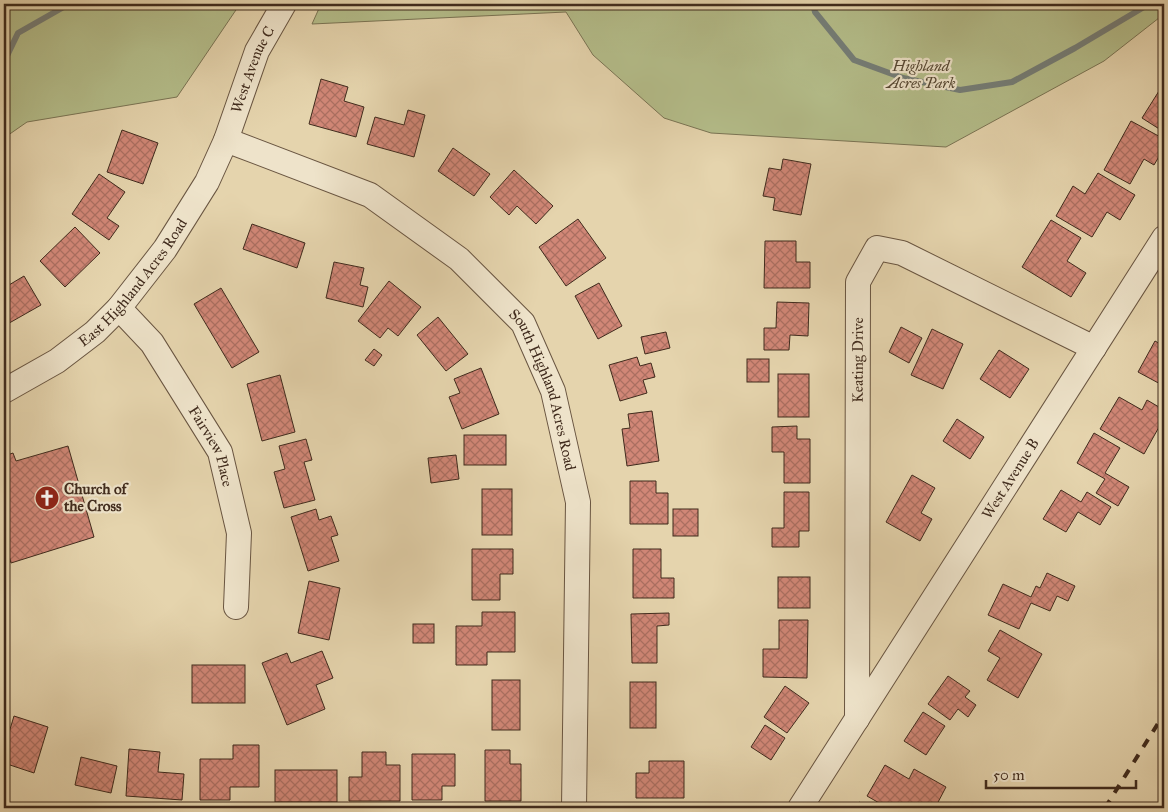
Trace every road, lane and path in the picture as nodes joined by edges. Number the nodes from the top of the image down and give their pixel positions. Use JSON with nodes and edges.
{"nodes":[{"id":1,"x":284,"y":4,"type":"edge"},
{"id":2,"x":226,"y":140,"type":"junction"},
{"id":3,"x":1164,"y":238,"type":"edge"},
{"id":4,"x":119,"y":308,"type":"junction"},
{"id":5,"x":1094,"y":348,"type":"junction"},
{"id":6,"x":4,"y":391,"type":"edge"},
{"id":7,"x":236,"y":607,"type":"dead end"},
{"id":8,"x":857,"y":719,"type":"junction"},
{"id":9,"x":574,"y":808,"type":"edge"},
{"id":10,"x":800,"y":808,"type":"edge"}],
"edges":[{"from":1,"to":2,"type":"street","name":"West Avenue C"},
{"from":2,"to":4,"type":"street","name":"East Highland Acres Road"},
{"from":2,"to":9,"type":"street","name":"South Highland Acres Road"},
{"from":3,"to":5,"type":"street","name":"West Avenue B"},
{"from":4,"to":6,"type":"street","name":"East Highland Acres Road"},
{"from":4,"to":7,"type":"street","name":"Fairview Place"},
{"from":5,"to":8,"type":"street","name":"West Avenue B"},
{"from":5,"to":8,"type":"street","name":"Keating Drive"},
{"from":8,"to":10,"type":"street","name":"West Avenue B"}]}
